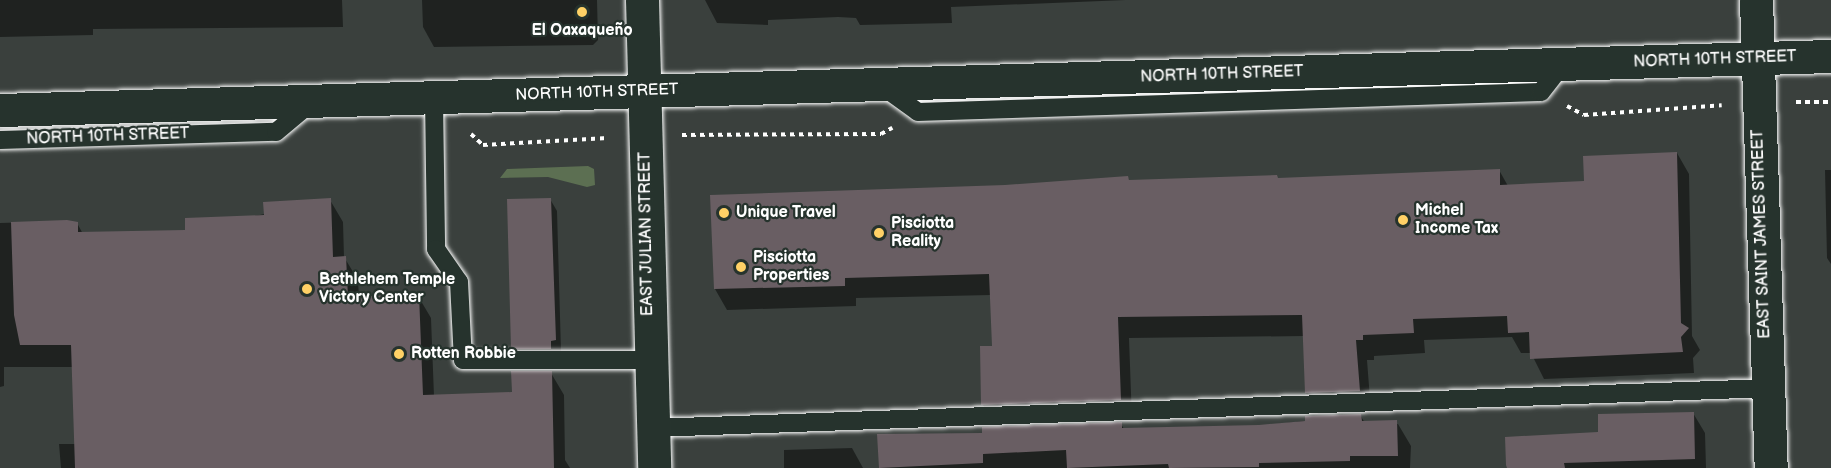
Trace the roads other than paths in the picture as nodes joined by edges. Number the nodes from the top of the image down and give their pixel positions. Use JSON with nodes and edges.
{"nodes":[{"id":1,"x":642,"y":0,"type":"edge"},
{"id":2,"x":1756,"y":0,"type":"edge"},
{"id":3,"x":1831,"y":56,"type":"edge"},
{"id":4,"x":1759,"y":57,"type":"junction"},
{"id":5,"x":1562,"y":64,"type":"junction"},
{"id":6,"x":881,"y":85,"type":"junction"},
{"id":7,"x":642,"y":92,"type":"junction"},
{"id":8,"x":434,"y":98,"type":"junction"},
{"id":9,"x":313,"y":101,"type":"junction"},
{"id":10,"x":0,"y":110,"type":"edge"},
{"id":11,"x":0,"y":140,"type":"edge"},
{"id":12,"x":650,"y":360,"type":"junction"},
{"id":13,"x":1768,"y":388,"type":"junction"},
{"id":14,"x":653,"y":428,"type":"junction"},
{"id":15,"x":654,"y":468,"type":"edge"},
{"id":16,"x":1771,"y":468,"type":"edge"}],
"edges":[{"from":1,"to":7,"type":"main road","name":"EAST JULIAN STREET"},
{"from":2,"to":4,"type":"main road","name":"EAST SAINT JAMES STREET"},
{"from":3,"to":4,"type":"main road","name":"NORTH 10TH STREET"},
{"from":4,"to":5,"type":"main road","name":"NORTH 10TH STREET"},
{"from":4,"to":13,"type":"main road","name":"EAST SAINT JAMES STREET"},
{"from":5,"to":6,"type":"main road","name":"NORTH 10TH STREET"},
{"from":5,"to":6,"type":"lane","name":"NORTH 10TH STREET"},
{"from":6,"to":7,"type":"main road","name":"NORTH 10TH STREET"},
{"from":7,"to":8,"type":"main road","name":"NORTH 10TH STREET"},
{"from":7,"to":12,"type":"main road","name":"EAST JULIAN STREET"},
{"from":8,"to":9,"type":"main road","name":"NORTH 10TH STREET"},
{"from":8,"to":12,"type":"lane"},
{"from":9,"to":10,"type":"main road","name":"NORTH 10TH STREET"},
{"from":9,"to":11,"type":"lane","name":"NORTH 10TH STREET"},
{"from":12,"to":14,"type":"main road","name":"EAST JULIAN STREET"},
{"from":13,"to":14,"type":"lane"},
{"from":13,"to":16,"type":"main road","name":"EAST SAINT JAMES STREET"},
{"from":14,"to":15,"type":"main road","name":"EAST JULIAN STREET"}]}
